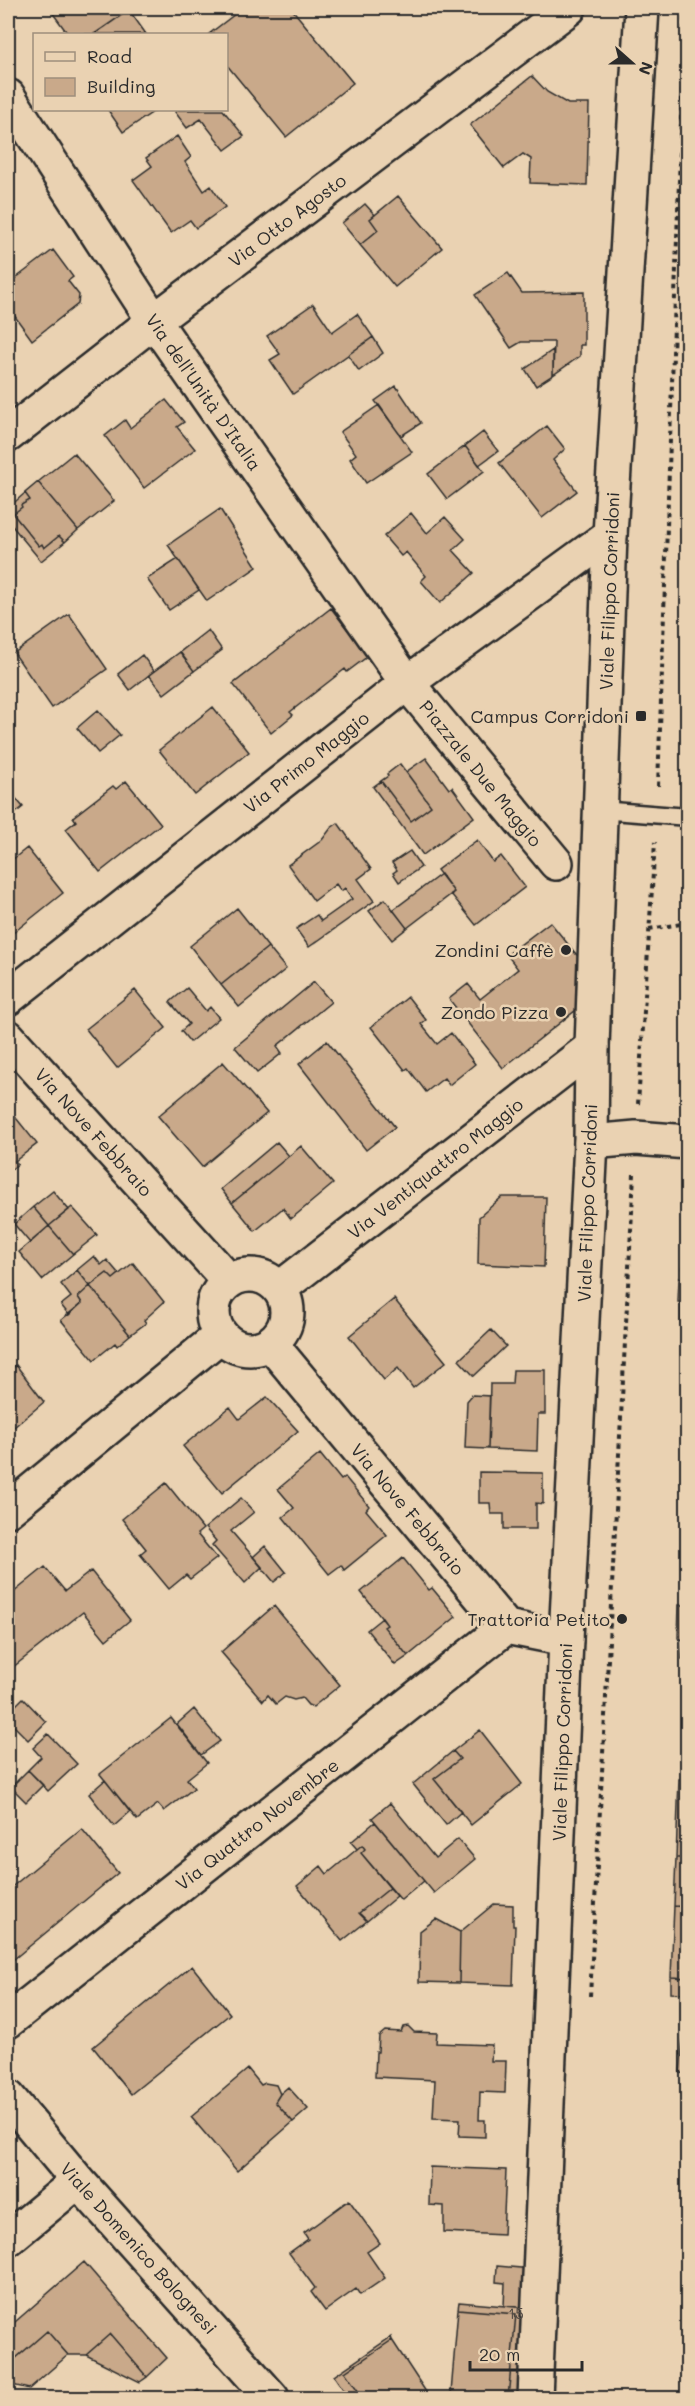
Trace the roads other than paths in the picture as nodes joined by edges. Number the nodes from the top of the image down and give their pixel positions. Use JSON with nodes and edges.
{"nodes":[{"id":1,"x":569,"y":8,"type":"edge"},
{"id":2,"x":642,"y":8,"type":"edge"},
{"id":3,"x":8,"y":96,"type":"edge"},
{"id":4,"x":154,"y":321,"type":"junction"},
{"id":5,"x":8,"y":435,"type":"edge"},
{"id":6,"x":610,"y":535,"type":"junction"},
{"id":7,"x":407,"y":683,"type":"junction"},
{"id":8,"x":600,"y":810,"type":"junction"},
{"id":9,"x":687,"y":818,"type":"edge"},
{"id":10,"x":556,"y":863,"type":"dead end"},
{"id":11,"x":8,"y":998,"type":"edge"},
{"id":12,"x":8,"y":1037,"type":"edge"},
{"id":13,"x":592,"y":1047,"type":"junction"},
{"id":14,"x":591,"y":1142,"type":"junction"},
{"id":15,"x":687,"y":1142,"type":"edge"},
{"id":16,"x":229,"y":1281,"type":"junction"},
{"id":17,"x":279,"y":1289,"type":"junction"},
{"id":18,"x":221,"y":1335,"type":"junction"},
{"id":19,"x":270,"y":1343,"type":"junction"},
{"id":20,"x":8,"y":1510,"type":"edge"},
{"id":21,"x":506,"y":1627,"type":"junction"},
{"id":22,"x":566,"y":1639,"type":"junction"},
{"id":23,"x":8,"y":2021,"type":"edge"},
{"id":24,"x":8,"y":2097,"type":"edge"},
{"id":25,"x":78,"y":2181,"type":"junction"},
{"id":26,"x":8,"y":2239,"type":"edge"},
{"id":27,"x":272,"y":2398,"type":"edge"},
{"id":28,"x":535,"y":2398,"type":"edge"}],
"edges":[{"from":1,"to":4,"type":"street","name":"Via Otto Agosto"},
{"from":2,"to":6,"type":"street","name":"Viale Filippo Corridoni"},
{"from":3,"to":4,"type":"street","name":"Via dell'Unità D'Italia"},
{"from":4,"to":5,"type":"street","name":"Via Otto Agosto"},
{"from":4,"to":7,"type":"street","name":"Via dell'Unità D'Italia"},
{"from":6,"to":7,"type":"street","name":"Via Primo Maggio"},
{"from":6,"to":8,"type":"street","name":"Viale Filippo Corridoni"},
{"from":7,"to":10,"type":"street","name":"Piazzale Due Maggio"},
{"from":7,"to":11,"type":"street","name":"Via Primo Maggio"},
{"from":8,"to":9,"type":"lane"},
{"from":8,"to":13,"type":"street","name":"Viale Filippo Corridoni"},
{"from":12,"to":16,"type":"street","name":"Via Nove Febbraio"},
{"from":13,"to":14,"type":"street","name":"Viale Filippo Corridoni"},
{"from":13,"to":17,"type":"street","name":"Via Ventiquattro Maggio"},
{"from":14,"to":15,"type":"street"},
{"from":14,"to":22,"type":"street","name":"Viale Filippo Corridoni"},
{"from":16,"to":17,"type":"street"},
{"from":16,"to":18,"type":"street"},
{"from":17,"to":19,"type":"street"},
{"from":18,"to":19,"type":"street"},
{"from":18,"to":20,"type":"street"},
{"from":19,"to":21,"type":"street","name":"Via Nove Febbraio"},
{"from":21,"to":22,"type":"street"},
{"from":21,"to":23,"type":"street","name":"Via Quattro Novembre"},
{"from":22,"to":28,"type":"street","name":"Viale Filippo Corridoni"},
{"from":24,"to":25,"type":"street","name":"Viale Domenico Bolognesi"},
{"from":25,"to":26,"type":"street"},
{"from":25,"to":27,"type":"street","name":"Viale Domenico Bolognesi"}]}
